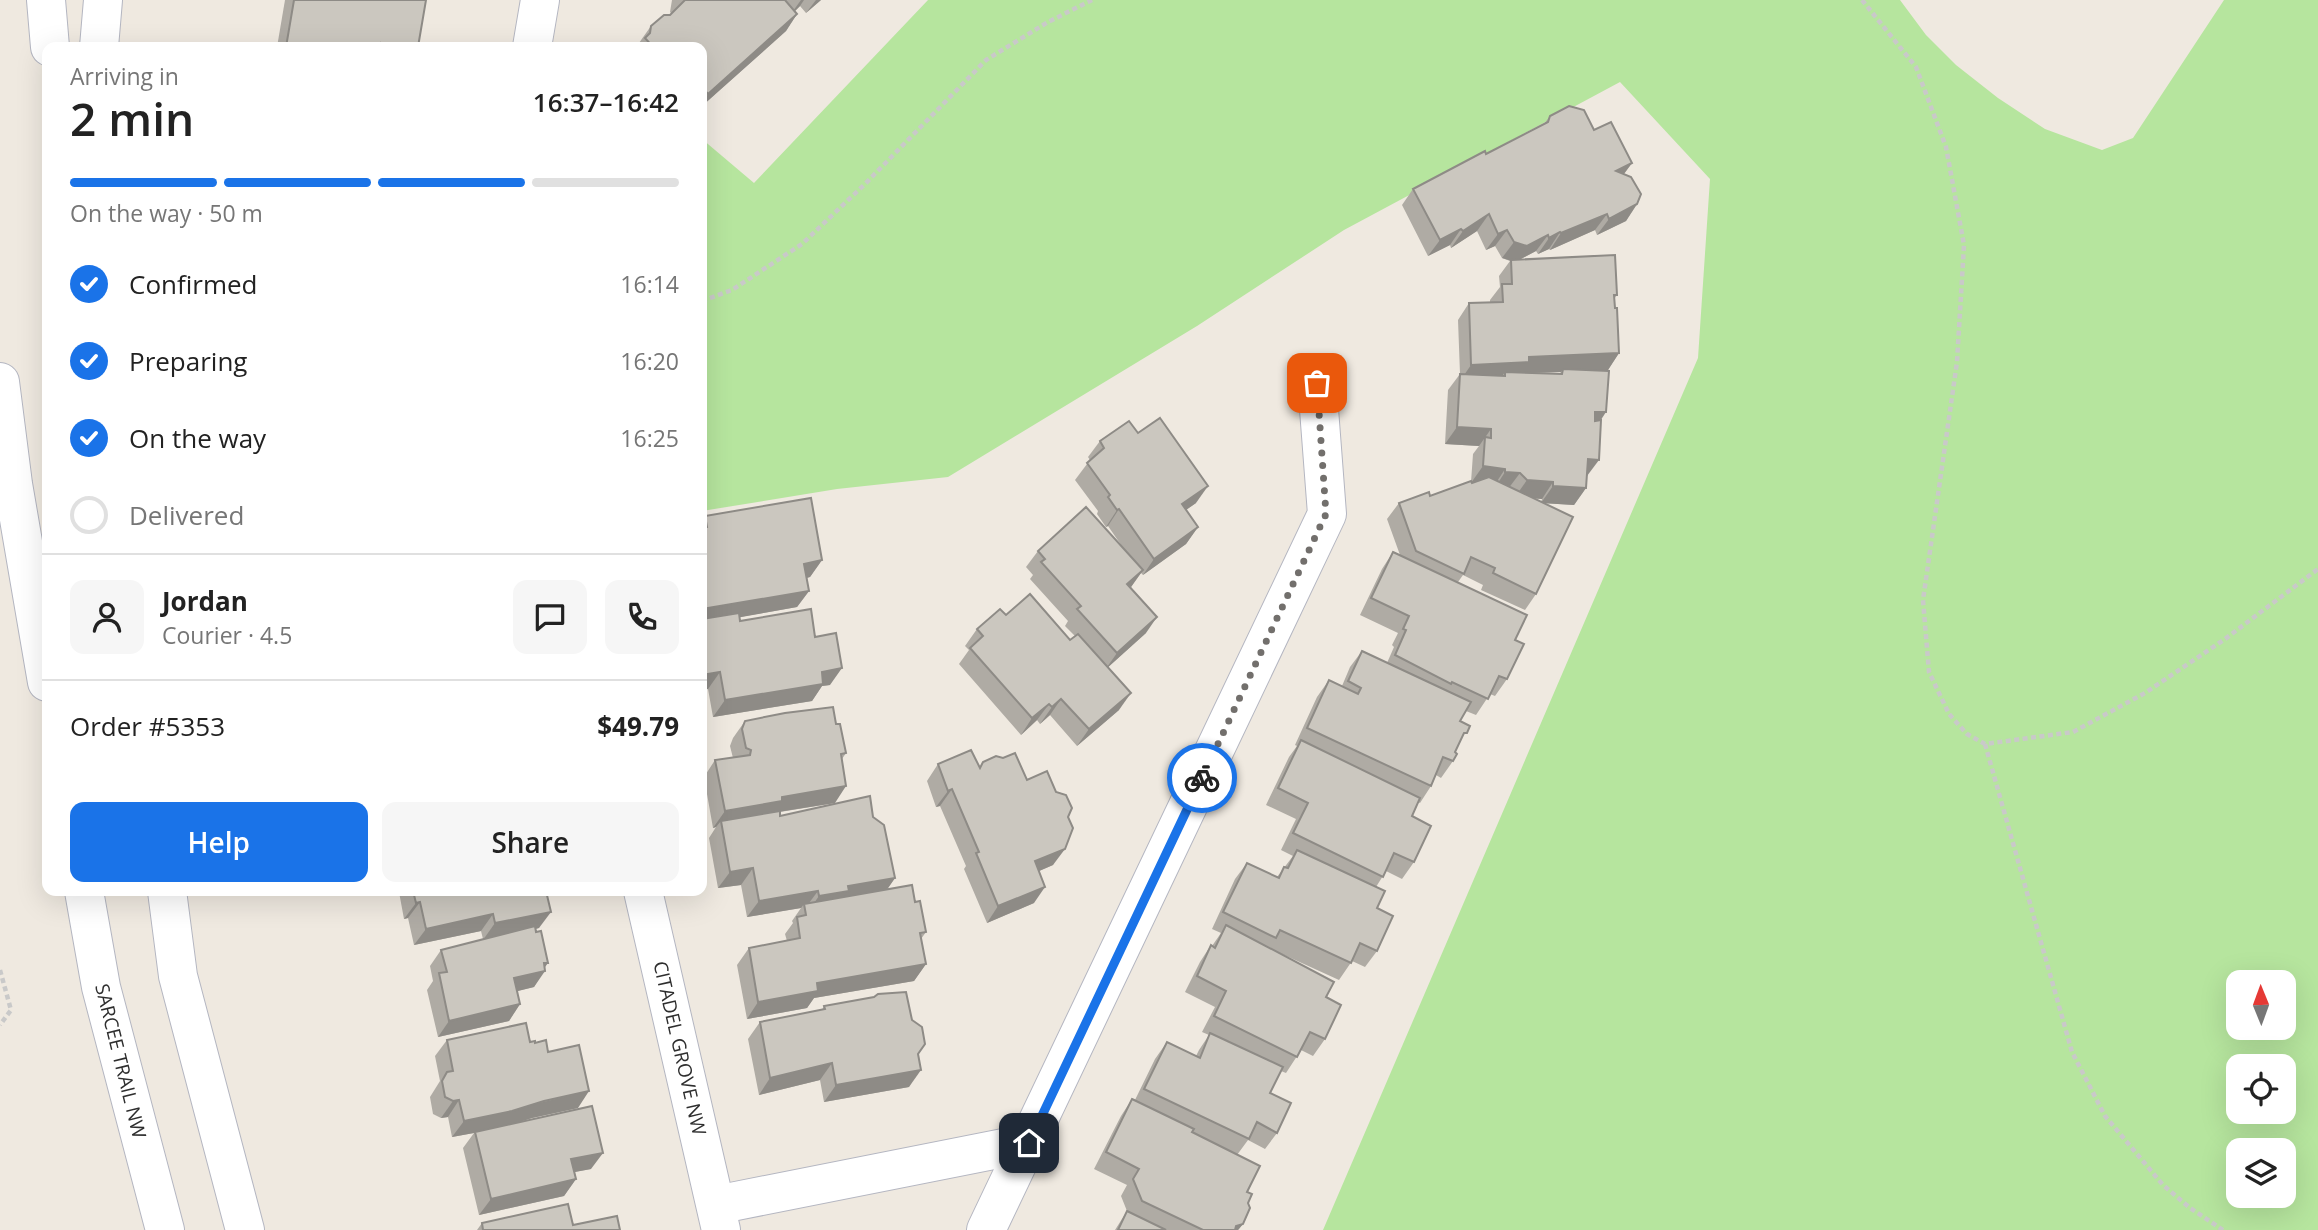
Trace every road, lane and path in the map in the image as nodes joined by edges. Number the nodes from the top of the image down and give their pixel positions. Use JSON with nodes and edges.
{"nodes":[{"id":1,"x":46,"y":0,"type":"edge"},
{"id":2,"x":103,"y":0,"type":"edge"},
{"id":3,"x":540,"y":0,"type":"edge"},
{"id":4,"x":1092,"y":0,"type":"edge"},
{"id":5,"x":1862,"y":0,"type":"edge"},
{"id":6,"x":50,"y":42,"type":"edge"},
{"id":7,"x":99,"y":42,"type":"edge"},
{"id":8,"x":533,"y":42,"type":"edge"},
{"id":9,"x":707,"y":299,"type":"edge"},
{"id":10,"x":0,"y":382,"type":"edge"},
{"id":11,"x":1317,"y":383,"type":"dead end"},
{"id":12,"x":2318,"y":569,"type":"edge"},
{"id":13,"x":42,"y":654,"type":"edge"},
{"id":14,"x":1985,"y":744,"type":"junction"},
{"id":15,"x":85,"y":896,"type":"edge"},
{"id":16,"x":168,"y":896,"type":"edge"},
{"id":17,"x":644,"y":896,"type":"edge"},
{"id":18,"x":0,"y":970,"type":"edge"},
{"id":19,"x":0,"y":1025,"type":"edge"},
{"id":20,"x":1029,"y":1143,"type":"junction"},
{"id":21,"x":719,"y":1218,"type":"edge"},
{"id":22,"x":165,"y":1230,"type":"edge"},
{"id":23,"x":246,"y":1230,"type":"edge"},
{"id":24,"x":986,"y":1230,"type":"edge"},
{"id":25,"x":2223,"y":1230,"type":"edge"}],
"edges":[{"from":1,"to":6,"type":"street"},
{"from":2,"to":7,"type":"street"},
{"from":3,"to":8,"type":"street"},
{"from":4,"to":9,"type":"path"},
{"from":5,"to":14,"type":"path"},
{"from":10,"to":13,"type":"street"},
{"from":11,"to":20,"type":"street"},
{"from":12,"to":14,"type":"path"},
{"from":14,"to":25,"type":"path"},
{"from":15,"to":22,"type":"street","name":"SARCEE TRAIL NW"},
{"from":16,"to":23,"type":"street"},
{"from":17,"to":21,"type":"street","name":"CITADEL GROVE NW"},
{"from":18,"to":19,"type":"path"},
{"from":20,"to":21,"type":"street","name":"CITADEL GROVE NW"},
{"from":20,"to":24,"type":"street"}]}
